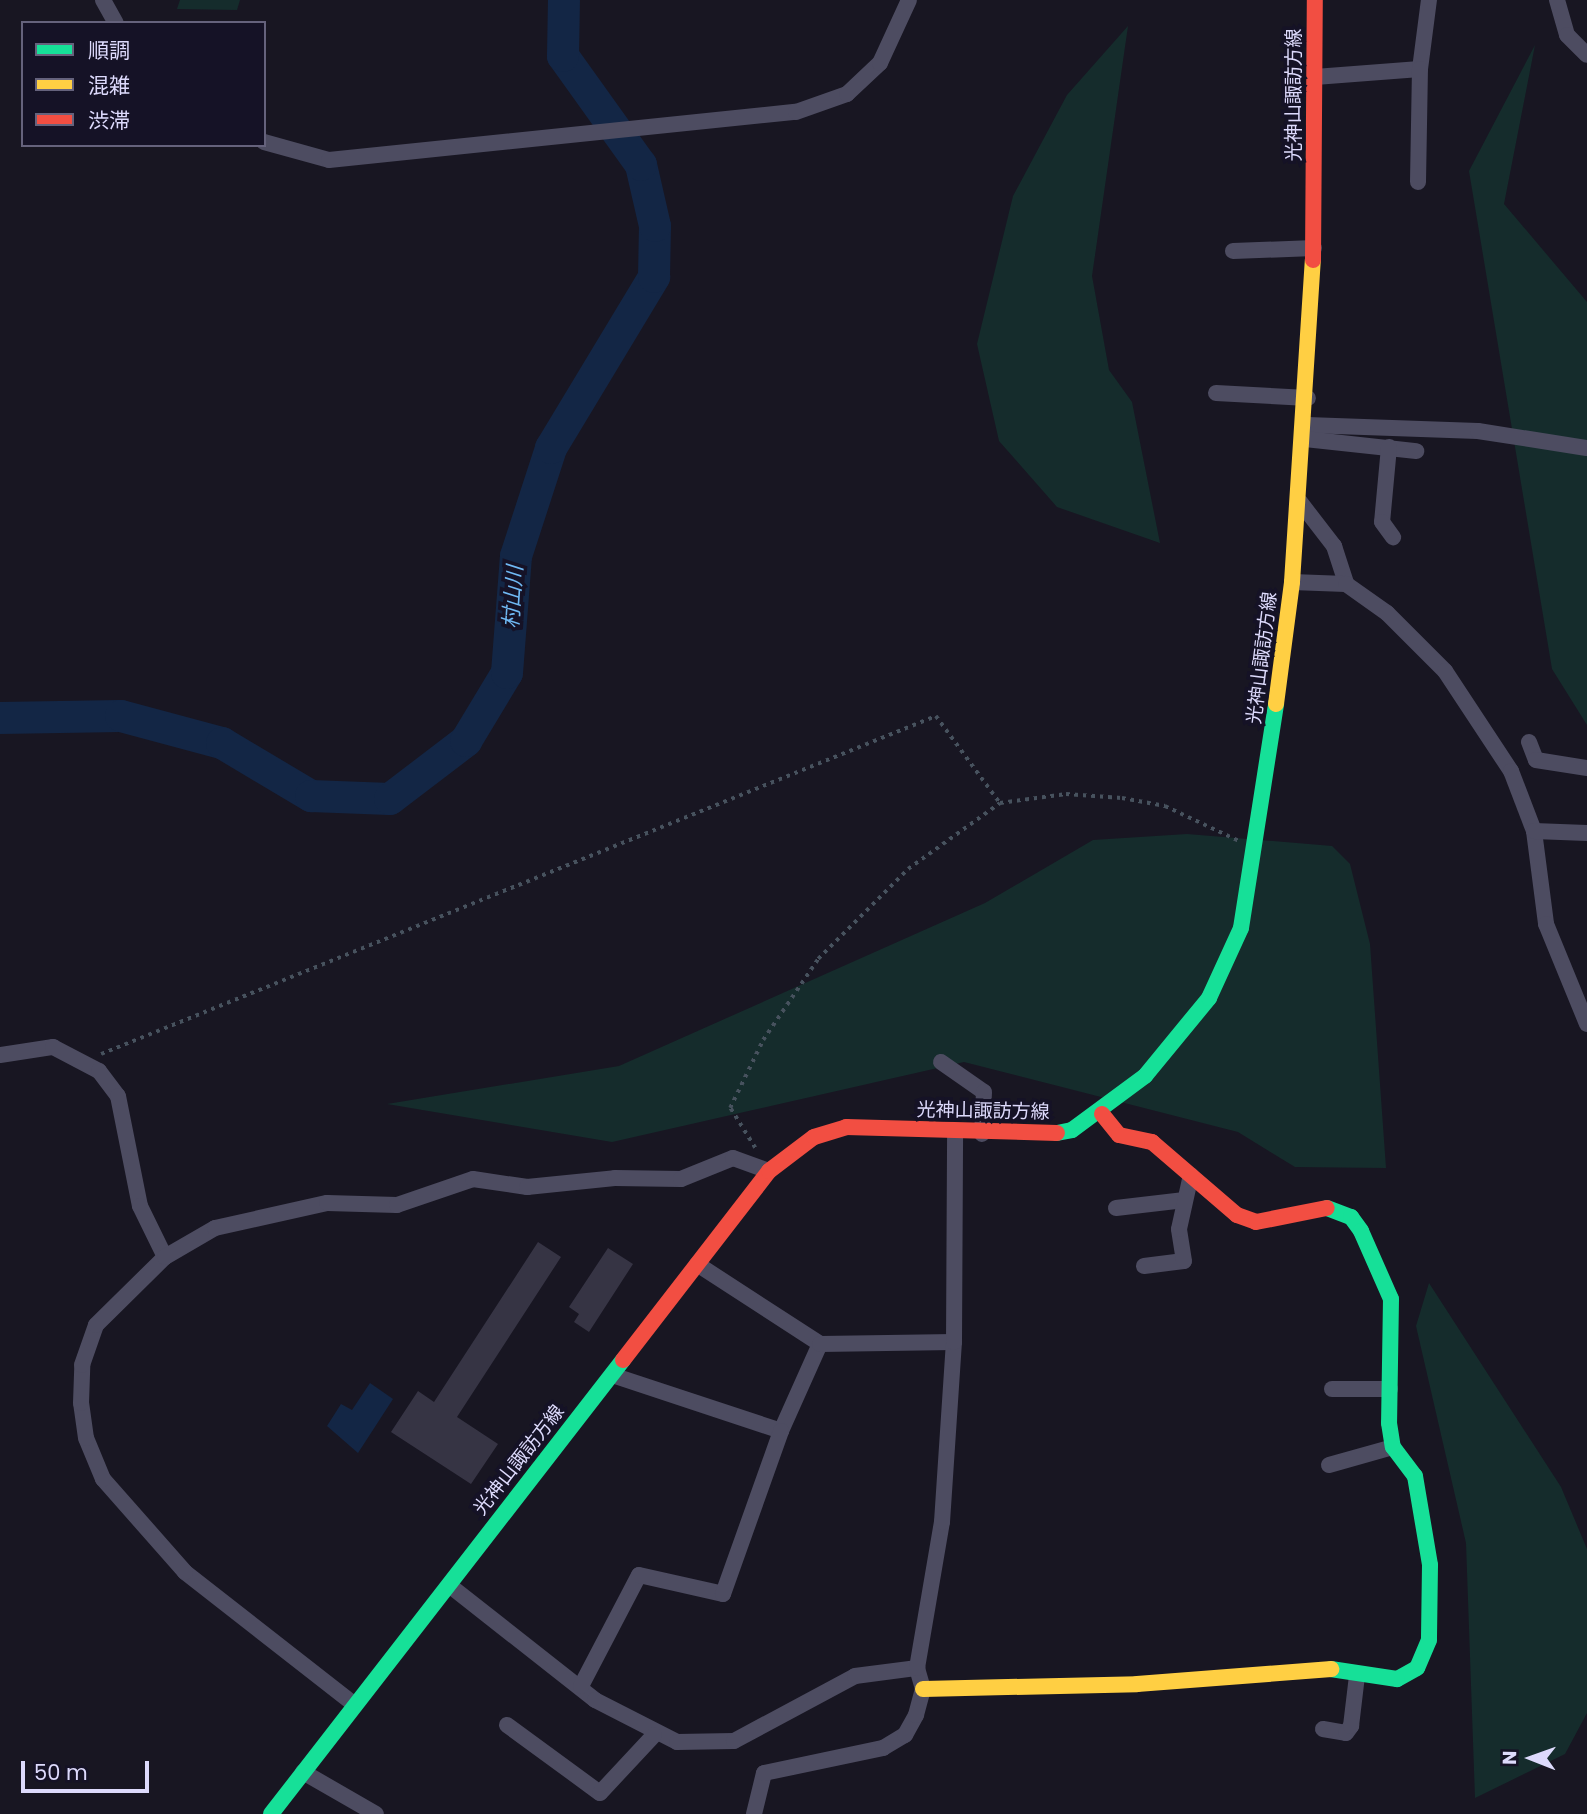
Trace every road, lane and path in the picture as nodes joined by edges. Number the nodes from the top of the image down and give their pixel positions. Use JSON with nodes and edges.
{"nodes":[{"id":1,"x":103,"y":0,"type":"edge"},
{"id":2,"x":909,"y":0,"type":"edge"},
{"id":3,"x":1315,"y":0,"type":"edge"},
{"id":4,"x":1429,"y":0,"type":"edge"},
{"id":5,"x":1557,"y":0,"type":"edge"},
{"id":6,"x":115,"y":21,"type":"edge"},
{"id":7,"x":1587,"y":53,"type":"edge"},
{"id":8,"x":1420,"y":69,"type":"junction"},
{"id":9,"x":1315,"y":77,"type":"junction"},
{"id":10,"x":266,"y":143,"type":"edge"},
{"id":11,"x":1418,"y":182,"type":"dead end"},
{"id":12,"x":1314,"y":248,"type":"junction"},
{"id":13,"x":1233,"y":251,"type":"dead end"},
{"id":14,"x":1216,"y":393,"type":"dead end"},
{"id":15,"x":1308,"y":398,"type":"junction"},
{"id":16,"x":1306,"y":432,"type":"junction"},
{"id":17,"x":1389,"y":447,"type":"junction"},
{"id":18,"x":1587,"y":447,"type":"edge"},
{"id":19,"x":1416,"y":451,"type":"dead end"},
{"id":20,"x":1300,"y":502,"type":"junction"},
{"id":21,"x":1393,"y":537,"type":"dead end"},
{"id":22,"x":1293,"y":582,"type":"junction"},
{"id":23,"x":1346,"y":584,"type":"junction"},
{"id":24,"x":1529,"y":742,"type":"dead end"},
{"id":25,"x":1587,"y":768,"type":"edge"},
{"id":26,"x":1000,"y":803,"type":"junction"},
{"id":27,"x":1534,"y":831,"type":"junction"},
{"id":28,"x":1587,"y":833,"type":"edge"},
{"id":29,"x":1257,"y":850,"type":"junction"},
{"id":30,"x":1587,"y":1024,"type":"edge"},
{"id":31,"x":0,"y":1055,"type":"edge"},
{"id":32,"x":86,"y":1061,"type":"junction"},
{"id":33,"x":941,"y":1062,"type":"dead end"},
{"id":34,"x":1102,"y":1114,"type":"junction"},
{"id":35,"x":956,"y":1134,"type":"junction"},
{"id":36,"x":982,"y":1134,"type":"junction"},
{"id":37,"x":769,"y":1171,"type":"junction"},
{"id":38,"x":1191,"y":1175,"type":"junction"},
{"id":39,"x":1185,"y":1200,"type":"junction"},
{"id":40,"x":1116,"y":1208,"type":"dead end"},
{"id":41,"x":165,"y":1257,"type":"junction"},
{"id":42,"x":697,"y":1264,"type":"junction"},
{"id":43,"x":1144,"y":1266,"type":"dead end"},
{"id":44,"x":954,"y":1342,"type":"junction"},
{"id":45,"x":820,"y":1344,"type":"junction"},
{"id":46,"x":612,"y":1375,"type":"junction"},
{"id":47,"x":1332,"y":1389,"type":"dead end"},
{"id":48,"x":1390,"y":1389,"type":"junction"},
{"id":49,"x":781,"y":1431,"type":"junction"},
{"id":50,"x":1393,"y":1447,"type":"junction"},
{"id":51,"x":1329,"y":1465,"type":"dead end"},
{"id":52,"x":449,"y":1585,"type":"junction"},
{"id":53,"x":917,"y":1668,"type":"junction"},
{"id":54,"x":1357,"y":1676,"type":"junction"},
{"id":55,"x":581,"y":1686,"type":"junction"},
{"id":56,"x":923,"y":1689,"type":"junction"},
{"id":57,"x":355,"y":1705,"type":"junction"},
{"id":58,"x":507,"y":1725,"type":"dead end"},
{"id":59,"x":1323,"y":1729,"type":"dead end"},
{"id":60,"x":654,"y":1735,"type":"junction"},
{"id":61,"x":303,"y":1772,"type":"junction"},
{"id":62,"x":271,"y":1814,"type":"edge"},
{"id":63,"x":376,"y":1814,"type":"edge"},
{"id":64,"x":754,"y":1814,"type":"edge"}],
"edges":[{"from":1,"to":6,"type":"street"},
{"from":2,"to":10,"type":"street"},
{"from":3,"to":9,"type":"main road","name":"光神山諏訪方線"},
{"from":4,"to":8,"type":"street"},
{"from":5,"to":7,"type":"street"},
{"from":8,"to":9,"type":"street"},
{"from":8,"to":11,"type":"street"},
{"from":9,"to":12,"type":"main road","name":"光神山諏訪方線"},
{"from":12,"to":13,"type":"street"},
{"from":12,"to":15,"type":"main road","name":"光神山諏訪方線"},
{"from":14,"to":15,"type":"street"},
{"from":15,"to":16,"type":"main road","name":"光神山諏訪方線"},
{"from":16,"to":17,"type":"street"},
{"from":16,"to":18,"type":"street"},
{"from":16,"to":20,"type":"main road","name":"光神山諏訪方線"},
{"from":17,"to":19,"type":"street"},
{"from":17,"to":21,"type":"street"},
{"from":20,"to":22,"type":"main road","name":"光神山諏訪方線"},
{"from":20,"to":23,"type":"street"},
{"from":22,"to":23,"type":"street"},
{"from":22,"to":29,"type":"main road","name":"光神山諏訪方線"},
{"from":23,"to":27,"type":"street"},
{"from":24,"to":25,"type":"street"},
{"from":26,"to":29,"type":"path"},
{"from":26,"to":32,"type":"path"},
{"from":26,"to":37,"type":"path"},
{"from":27,"to":28,"type":"street"},
{"from":27,"to":30,"type":"street"},
{"from":29,"to":34,"type":"main road","name":"光神山諏訪方線"},
{"from":31,"to":32,"type":"street"},
{"from":32,"to":41,"type":"street"},
{"from":33,"to":36,"type":"street"},
{"from":34,"to":36,"type":"main road","name":"光神山諏訪方線"},
{"from":34,"to":38,"type":"main road"},
{"from":35,"to":36,"type":"main road","name":"光神山諏訪方線"},
{"from":35,"to":37,"type":"main road","name":"光神山諏訪方線"},
{"from":35,"to":44,"type":"street"},
{"from":37,"to":41,"type":"street"},
{"from":37,"to":42,"type":"main road","name":"光神山諏訪方線"},
{"from":38,"to":39,"type":"street"},
{"from":38,"to":48,"type":"main road"},
{"from":39,"to":40,"type":"street"},
{"from":39,"to":43,"type":"street"},
{"from":41,"to":57,"type":"street"},
{"from":42,"to":45,"type":"street"},
{"from":42,"to":46,"type":"main road","name":"光神山諏訪方線"},
{"from":44,"to":45,"type":"street"},
{"from":44,"to":53,"type":"street"},
{"from":45,"to":49,"type":"street"},
{"from":46,"to":49,"type":"street"},
{"from":46,"to":52,"type":"main road","name":"光神山諏訪方線"},
{"from":47,"to":48,"type":"street"},
{"from":48,"to":50,"type":"main road"},
{"from":49,"to":55,"type":"street"},
{"from":50,"to":51,"type":"street"},
{"from":50,"to":54,"type":"main road"},
{"from":52,"to":55,"type":"street"},
{"from":52,"to":57,"type":"main road","name":"光神山諏訪方線"},
{"from":53,"to":56,"type":"street"},
{"from":53,"to":60,"type":"street"},
{"from":54,"to":56,"type":"main road"},
{"from":54,"to":59,"type":"street"},
{"from":55,"to":60,"type":"street"},
{"from":56,"to":64,"type":"street"},
{"from":57,"to":61,"type":"main road","name":"光神山諏訪方線"},
{"from":58,"to":60,"type":"street"},
{"from":61,"to":62,"type":"main road","name":"光神山諏訪方線"},
{"from":61,"to":63,"type":"street"}]}
